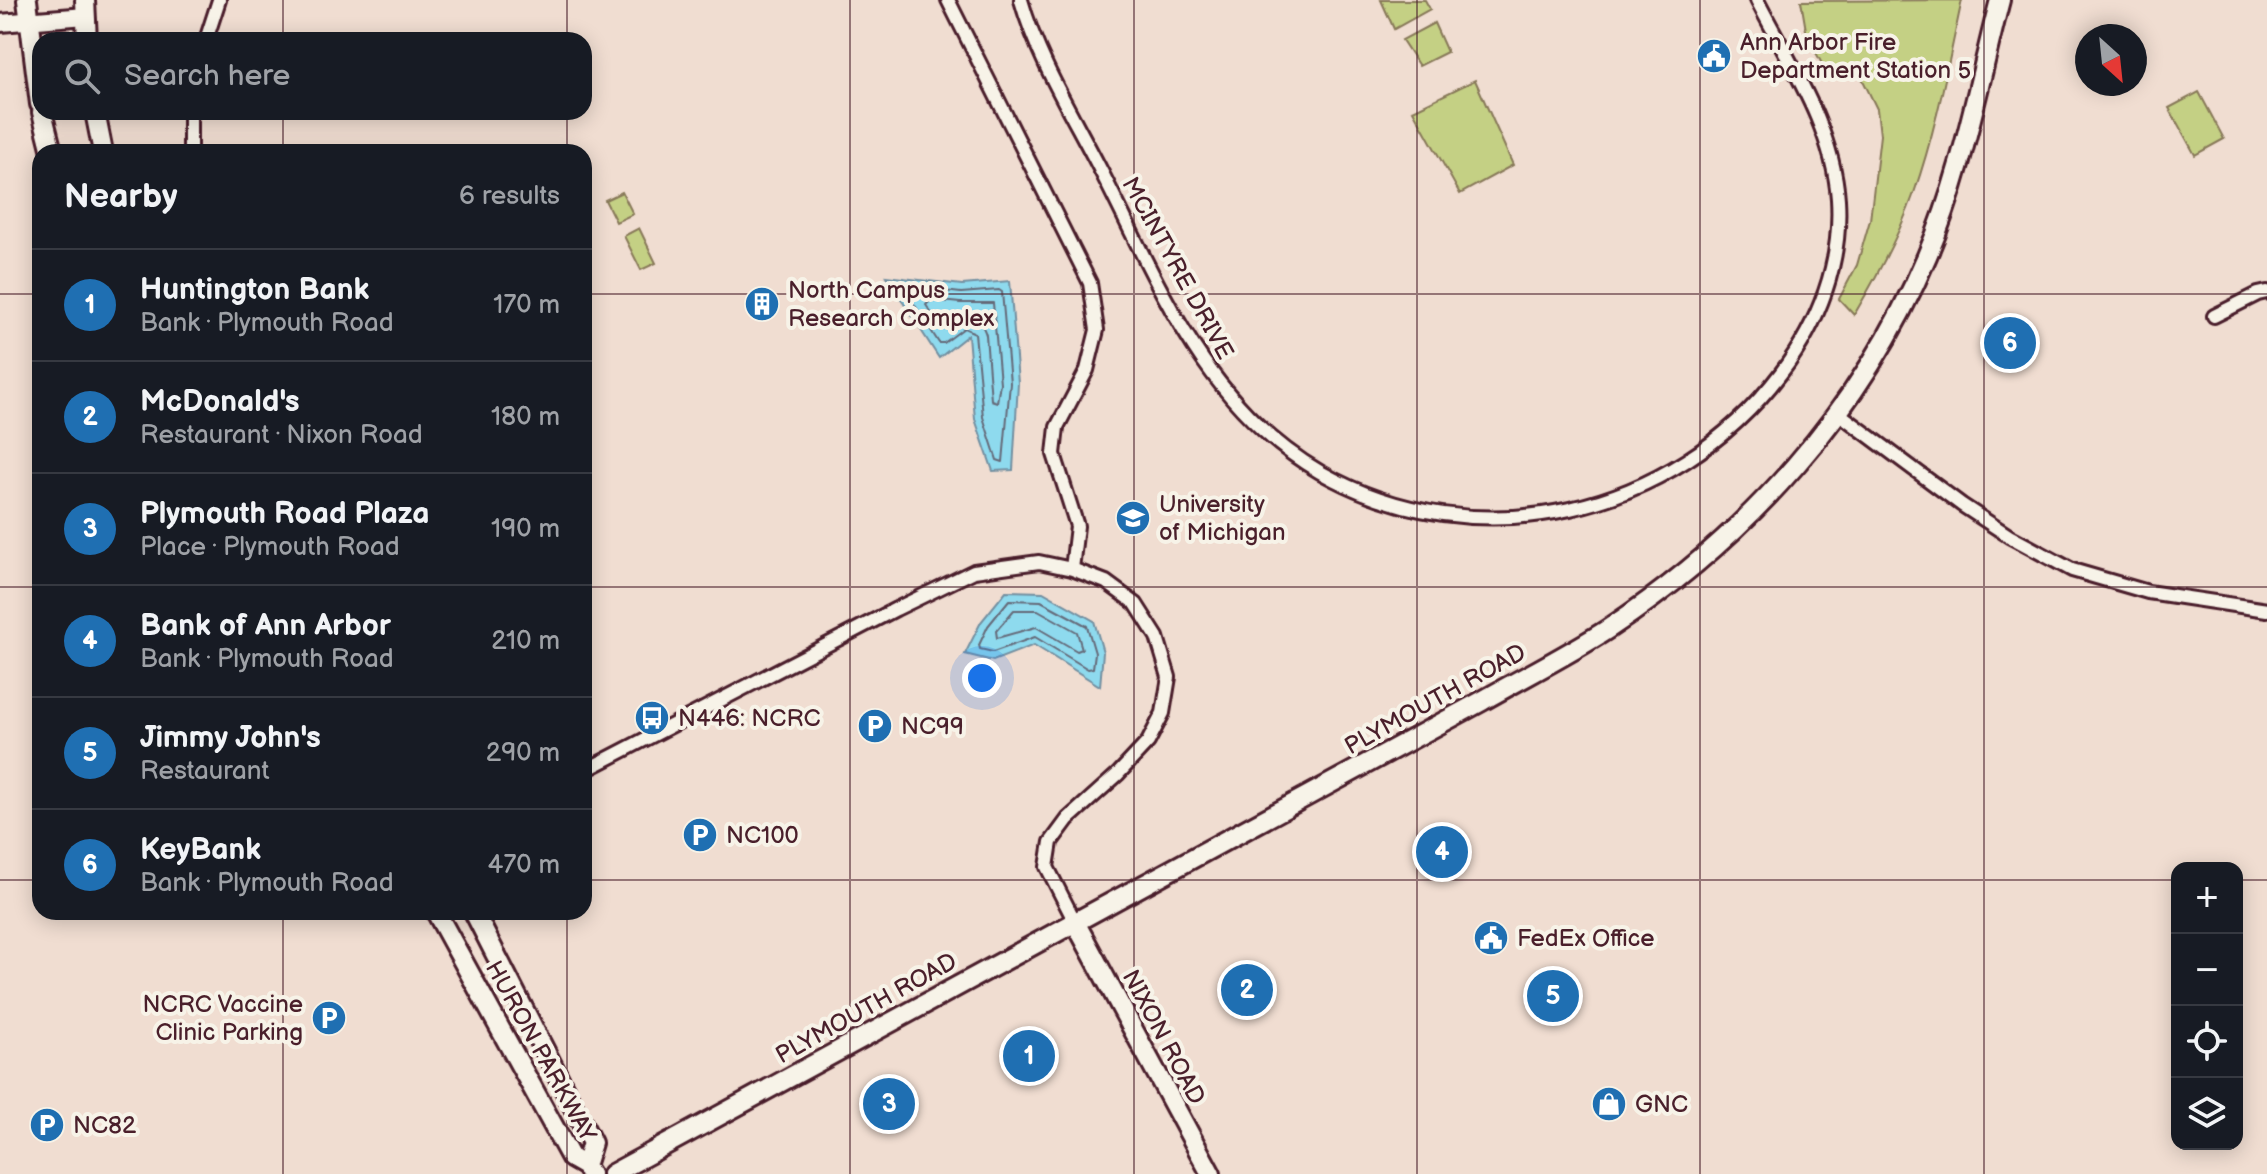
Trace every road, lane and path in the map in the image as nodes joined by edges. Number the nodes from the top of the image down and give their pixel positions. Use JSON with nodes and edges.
{"nodes":[{"id":1,"x":27,"y":0,"type":"edge"},
{"id":2,"x":219,"y":0,"type":"edge"},
{"id":3,"x":948,"y":0,"type":"edge"},
{"id":4,"x":1021,"y":0,"type":"edge"},
{"id":5,"x":1757,"y":0,"type":"edge"},
{"id":6,"x":2000,"y":0,"type":"edge"},
{"id":7,"x":85,"y":8,"type":"edge"},
{"id":8,"x":28,"y":20,"type":"junction"},
{"id":9,"x":0,"y":23,"type":"edge"},
{"id":10,"x":86,"y":32,"type":"edge"},
{"id":11,"x":209,"y":32,"type":"edge"},
{"id":12,"x":32,"y":48,"type":"edge"},
{"id":13,"x":44,"y":120,"type":"edge"},
{"id":14,"x":97,"y":120,"type":"edge"},
{"id":15,"x":190,"y":120,"type":"edge"},
{"id":16,"x":50,"y":144,"type":"edge"},
{"id":17,"x":101,"y":144,"type":"edge"},
{"id":18,"x":190,"y":144,"type":"edge"},
{"id":19,"x":2267,"y":292,"type":"edge"},
{"id":20,"x":2214,"y":316,"type":"dead end"},
{"id":21,"x":1837,"y":412,"type":"junction"},
{"id":22,"x":1072,"y":569,"type":"junction"},
{"id":23,"x":2267,"y":610,"type":"edge"},
{"id":24,"x":592,"y":767,"type":"edge"},
{"id":25,"x":440,"y":920,"type":"edge"},
{"id":26,"x":478,"y":920,"type":"edge"},
{"id":27,"x":1075,"y":922,"type":"junction"},
{"id":28,"x":588,"y":1170,"type":"edge"},
{"id":29,"x":612,"y":1174,"type":"edge"},
{"id":30,"x":1211,"y":1174,"type":"edge"}],
"edges":[{"from":1,"to":8,"type":"main road"},
{"from":2,"to":11,"type":"street"},
{"from":3,"to":22,"type":"street"},
{"from":4,"to":5,"type":"street","name":"MCINTYRE DRIVE"},
{"from":6,"to":21,"type":"main road","name":"PLYMOUTH ROAD"},
{"from":7,"to":8,"type":"street"},
{"from":7,"to":10,"type":"main road"},
{"from":8,"to":9,"type":"street"},
{"from":8,"to":12,"type":"main road"},
{"from":13,"to":16,"type":"main road"},
{"from":14,"to":17,"type":"main road"},
{"from":15,"to":18,"type":"street"},
{"from":19,"to":20,"type":"street"},
{"from":21,"to":23,"type":"street"},
{"from":21,"to":27,"type":"main road","name":"PLYMOUTH ROAD"},
{"from":22,"to":24,"type":"street"},
{"from":22,"to":27,"type":"street"},
{"from":25,"to":28,"type":"main road","name":"HURON PARKWAY"},
{"from":26,"to":28,"type":"main road","name":"HURON PARKWAY"},
{"from":27,"to":29,"type":"main road","name":"PLYMOUTH ROAD"},
{"from":27,"to":30,"type":"main road","name":"NIXON ROAD"}]}
